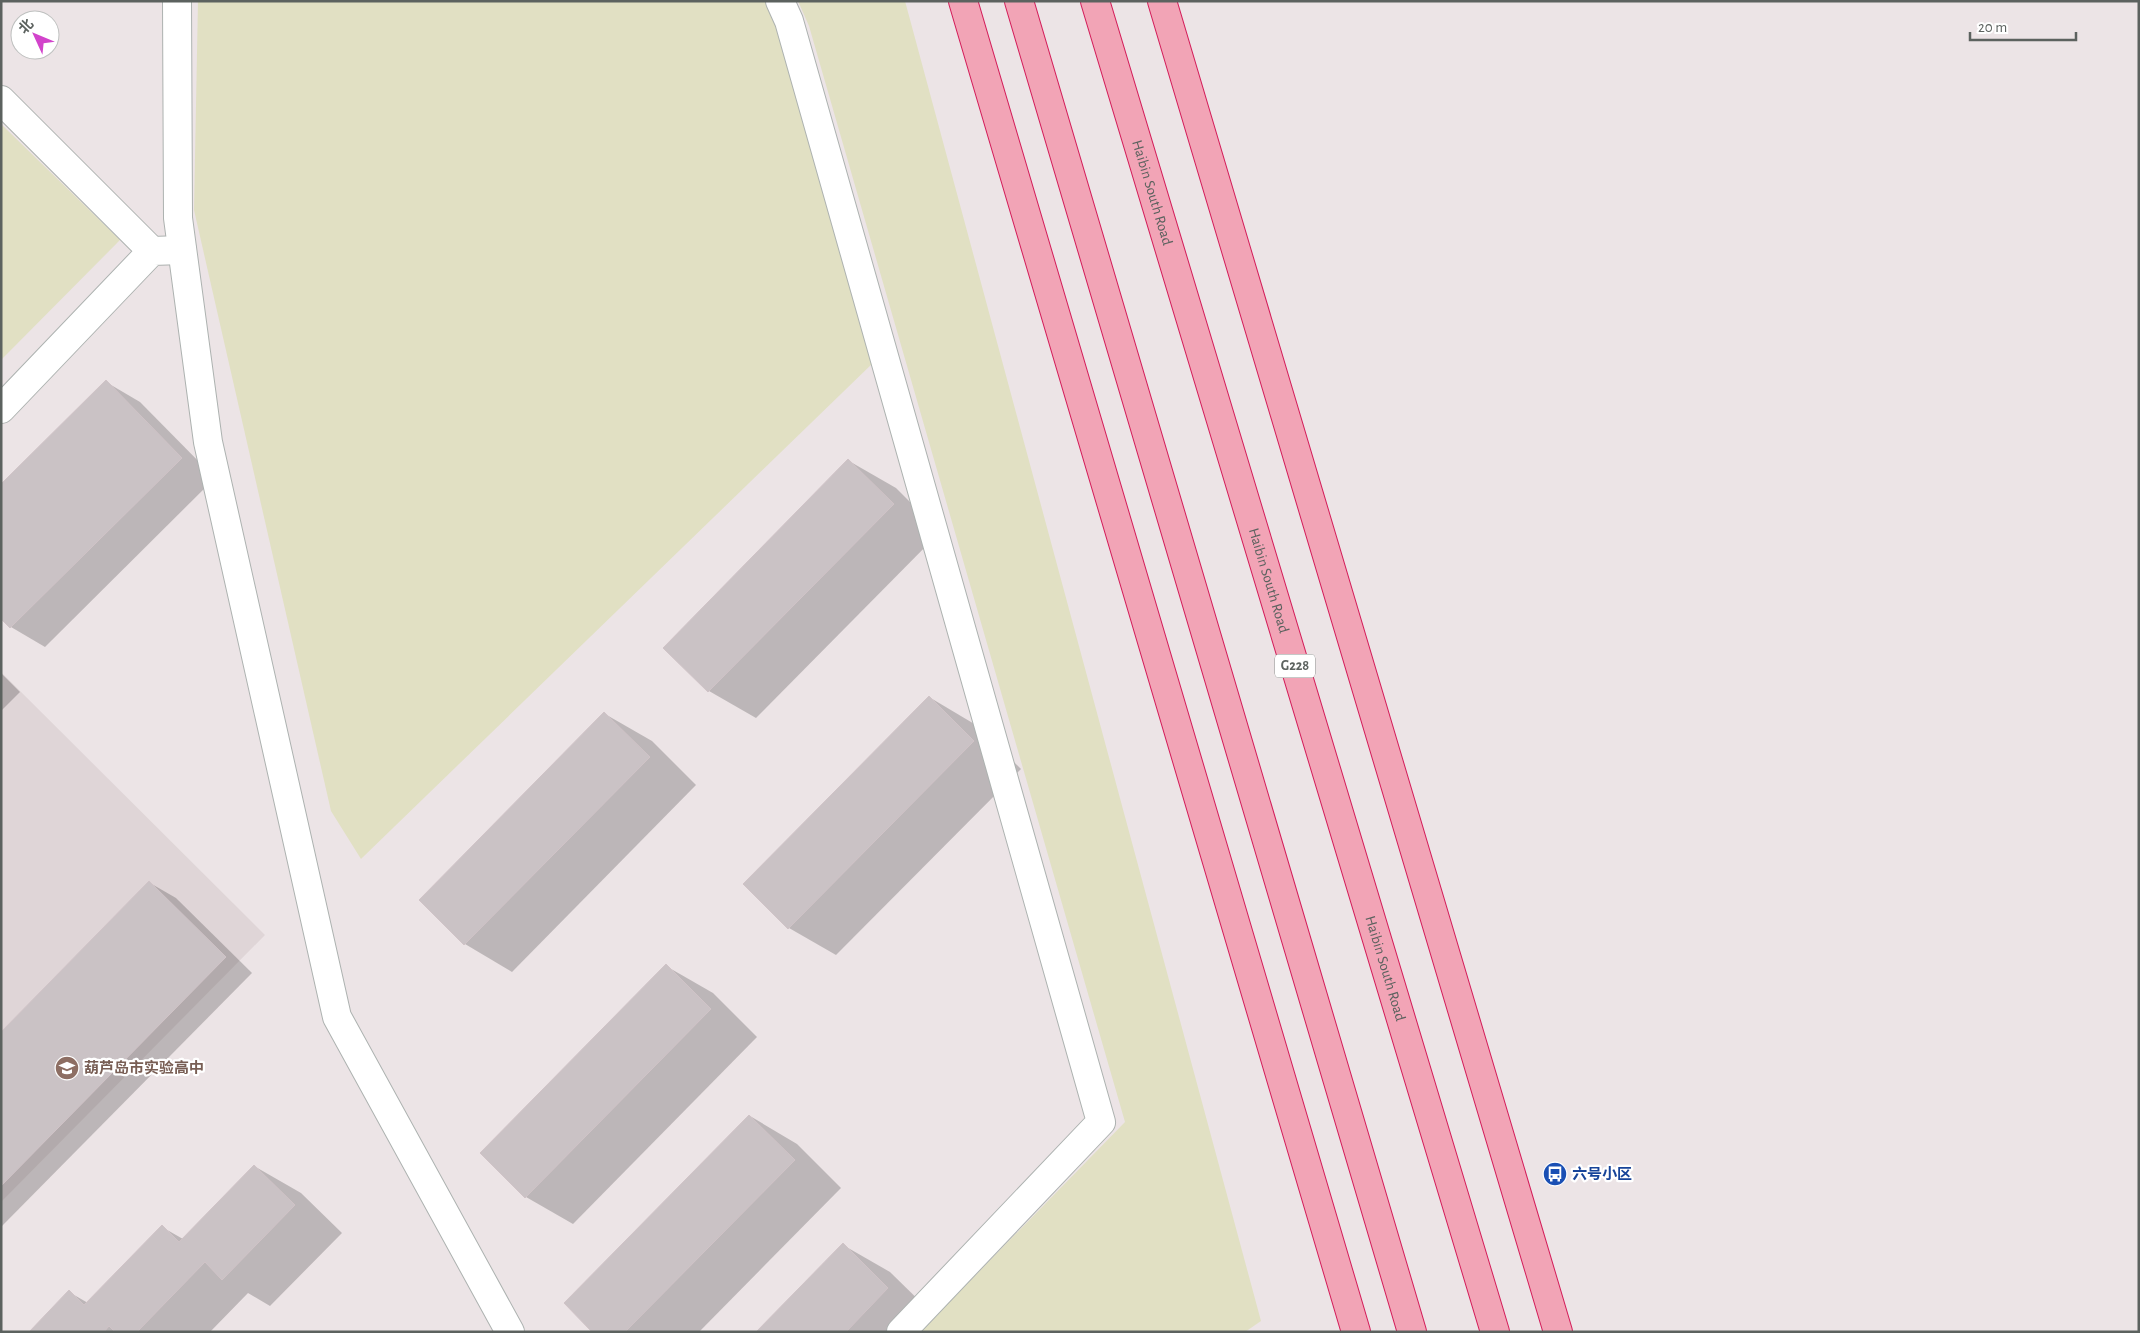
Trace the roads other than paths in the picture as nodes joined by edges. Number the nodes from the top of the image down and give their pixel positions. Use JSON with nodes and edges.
{"nodes":[{"id":1,"x":177,"y":1,"type":"edge"},
{"id":2,"x":780,"y":1,"type":"edge"},
{"id":3,"x":963,"y":1,"type":"edge"},
{"id":4,"x":1019,"y":1,"type":"edge"},
{"id":5,"x":1095,"y":1,"type":"edge"},
{"id":6,"x":1162,"y":1,"type":"edge"},
{"id":7,"x":1,"y":100,"type":"edge"},
{"id":8,"x":182,"y":250,"type":"junction"},
{"id":9,"x":152,"y":252,"type":"junction"},
{"id":10,"x":1,"y":409,"type":"edge"},
{"id":11,"x":510,"y":1332,"type":"edge"},
{"id":12,"x":900,"y":1332,"type":"edge"},
{"id":13,"x":1356,"y":1332,"type":"edge"},
{"id":14,"x":1412,"y":1332,"type":"edge"},
{"id":15,"x":1495,"y":1332,"type":"edge"},
{"id":16,"x":1558,"y":1332,"type":"edge"}],
"edges":[{"from":1,"to":8,"type":"street"},
{"from":2,"to":12,"type":"street"},
{"from":3,"to":13,"type":"highway"},
{"from":4,"to":14,"type":"highway"},
{"from":5,"to":15,"type":"highway","name":"Haibin South Road","number":"G228"},
{"from":6,"to":16,"type":"highway"},
{"from":7,"to":9,"type":"street"},
{"from":8,"to":9,"type":"street"},
{"from":8,"to":11,"type":"street"},
{"from":9,"to":10,"type":"street"}]}
